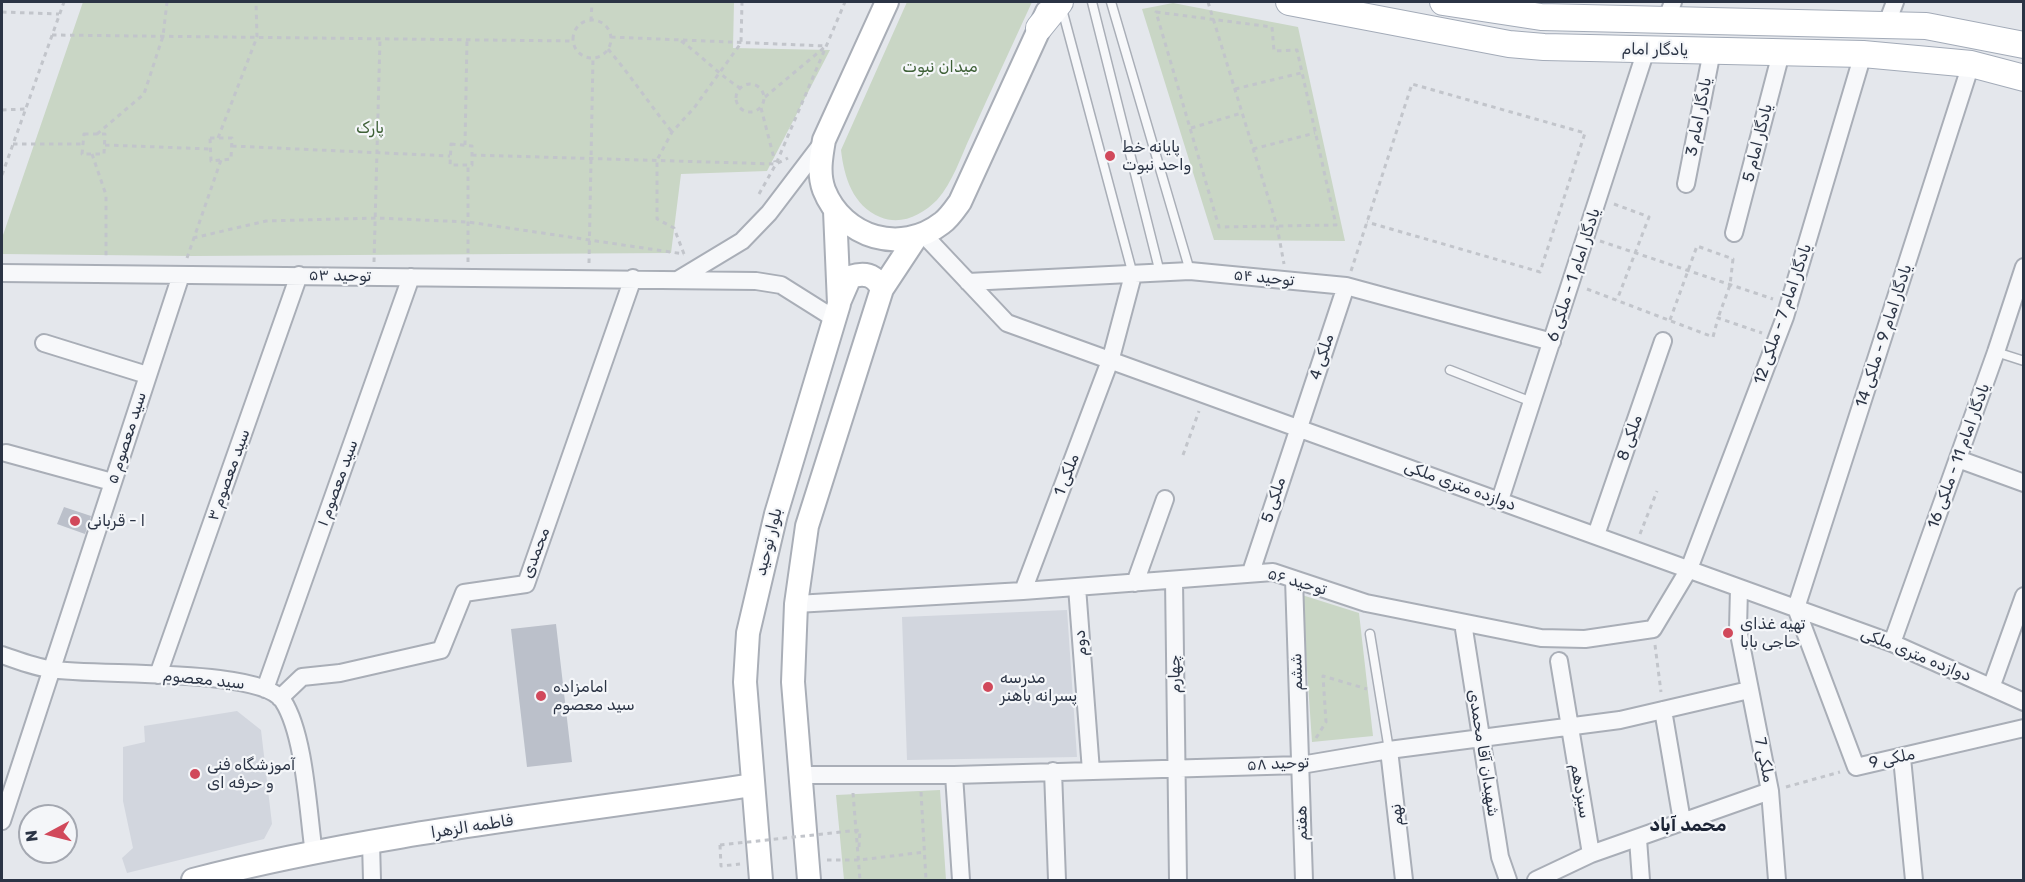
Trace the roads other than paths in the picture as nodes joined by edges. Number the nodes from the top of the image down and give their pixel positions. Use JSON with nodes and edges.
{"nodes":[{"id":1,"x":887,"y":2,"type":"edge"},
{"id":2,"x":1051,"y":2,"type":"edge"},
{"id":3,"x":1060,"y":2,"type":"edge"},
{"id":4,"x":1092,"y":2,"type":"edge"},
{"id":5,"x":1111,"y":2,"type":"edge"},
{"id":6,"x":1289,"y":2,"type":"edge"},
{"id":7,"x":1450,"y":2,"type":"edge"},
{"id":8,"x":1670,"y":10,"type":"edge"},
{"id":9,"x":1891,"y":12,"type":"edge"},
{"id":10,"x":1039,"y":28,"type":"junction"},
{"id":11,"x":2024,"y":45,"type":"edge"},
{"id":12,"x":1646,"y":50,"type":"junction"},
{"id":13,"x":1712,"y":51,"type":"junction"},
{"id":14,"x":1781,"y":53,"type":"junction"},
{"id":15,"x":1863,"y":54,"type":"junction"},
{"id":16,"x":1971,"y":64,"type":"junction"},
{"id":17,"x":2024,"y":78,"type":"edge"},
{"id":18,"x":824,"y":140,"type":"junction"},
{"id":19,"x":1686,"y":184,"type":"dead end"},
{"id":20,"x":835,"y":211,"type":"junction"},
{"id":21,"x":1734,"y":233,"type":"dead end"},
{"id":22,"x":920,"y":236,"type":"junction"},
{"id":23,"x":2024,"y":267,"type":"edge"},
{"id":24,"x":1190,"y":271,"type":"junction"},
{"id":25,"x":2,"y":273,"type":"edge"},
{"id":26,"x":1160,"y":273,"type":"junction"},
{"id":27,"x":181,"y":275,"type":"junction"},
{"id":28,"x":299,"y":275,"type":"junction"},
{"id":29,"x":1133,"y":275,"type":"junction"},
{"id":30,"x":411,"y":277,"type":"junction"},
{"id":31,"x":633,"y":278,"type":"junction"},
{"id":32,"x":678,"y":279,"type":"junction"},
{"id":33,"x":968,"y":282,"type":"junction"},
{"id":34,"x":1346,"y":286,"type":"junction"},
{"id":35,"x":882,"y":289,"type":"junction"},
{"id":36,"x":837,"y":311,"type":"junction"},
{"id":37,"x":1663,"y":341,"type":"road end"},
{"id":38,"x":1552,"y":342,"type":"junction"},
{"id":39,"x":44,"y":343,"type":"dead end"},
{"id":40,"x":1996,"y":352,"type":"junction"},
{"id":41,"x":1111,"y":358,"type":"junction"},
{"id":42,"x":2024,"y":361,"type":"edge"},
{"id":43,"x":1450,"y":370,"type":"dead end"},
{"id":44,"x":147,"y":375,"type":"junction"},
{"id":45,"x":1532,"y":402,"type":"junction"},
{"id":46,"x":1298,"y":429,"type":"junction"},
{"id":47,"x":6,"y":453,"type":"dead end"},
{"id":48,"x":1958,"y":459,"type":"junction"},
{"id":49,"x":112,"y":482,"type":"junction"},
{"id":50,"x":2024,"y":483,"type":"edge"},
{"id":51,"x":1165,"y":499,"type":"dead end"},
{"id":52,"x":1500,"y":500,"type":"junction"},
{"id":53,"x":1596,"y":536,"type":"junction"},
{"id":54,"x":1689,"y":569,"type":"junction"},
{"id":55,"x":1251,"y":572,"type":"junction"},
{"id":56,"x":1294,"y":579,"type":"junction"},
{"id":57,"x":1174,"y":580,"type":"junction"},
{"id":58,"x":1135,"y":583,"type":"junction"},
{"id":59,"x":1077,"y":587,"type":"junction"},
{"id":60,"x":1739,"y":588,"type":"junction"},
{"id":61,"x":1023,"y":591,"type":"junction"},
{"id":62,"x":2024,"y":596,"type":"edge"},
{"id":63,"x":796,"y":604,"type":"junction"},
{"id":64,"x":1796,"y":608,"type":"junction"},
{"id":65,"x":1462,"y":623,"type":"junction"},
{"id":66,"x":1370,"y":634,"type":"dead end"},
{"id":67,"x":1892,"y":643,"type":"junction"},
{"id":68,"x":2,"y":655,"type":"edge"},
{"id":69,"x":1559,"y":661,"type":"dead end"},
{"id":70,"x":50,"y":669,"type":"junction"},
{"id":71,"x":158,"y":675,"type":"junction"},
{"id":72,"x":1992,"y":686,"type":"junction"},
{"id":73,"x":265,"y":690,"type":"junction"},
{"id":74,"x":1749,"y":690,"type":"junction"},
{"id":75,"x":280,"y":698,"type":"junction"},
{"id":76,"x":2024,"y":702,"type":"edge"},
{"id":77,"x":1663,"y":710,"type":"junction"},
{"id":78,"x":1570,"y":728,"type":"junction"},
{"id":79,"x":2024,"y":728,"type":"edge"},
{"id":80,"x":1479,"y":738,"type":"junction"},
{"id":81,"x":1389,"y":750,"type":"junction"},
{"id":82,"x":1902,"y":758,"type":"junction"},
{"id":83,"x":1301,"y":765,"type":"junction"},
{"id":84,"x":1176,"y":767,"type":"junction"},
{"id":85,"x":1053,"y":771,"type":"junction"},
{"id":86,"x":1091,"y":771,"type":"junction"},
{"id":87,"x":800,"y":775,"type":"junction"},
{"id":88,"x":954,"y":776,"type":"junction"},
{"id":89,"x":753,"y":785,"type":"junction"},
{"id":90,"x":1770,"y":791,"type":"junction"},
{"id":91,"x":2,"y":821,"type":"edge"},
{"id":92,"x":1682,"y":821,"type":"junction"},
{"id":93,"x":1638,"y":839,"type":"junction"},
{"id":94,"x":371,"y":842,"type":"junction"},
{"id":95,"x":314,"y":854,"type":"junction"},
{"id":96,"x":1591,"y":854,"type":"junction"},
{"id":97,"x":808,"y":870,"type":"edge"},
{"id":98,"x":229,"y":876,"type":"edge"},
{"id":99,"x":193,"y":880,"type":"edge"},
{"id":100,"x":372,"y":880,"type":"edge"},
{"id":101,"x":761,"y":880,"type":"edge"},
{"id":102,"x":961,"y":880,"type":"edge"},
{"id":103,"x":1057,"y":880,"type":"edge"},
{"id":104,"x":1178,"y":880,"type":"edge"},
{"id":105,"x":1304,"y":880,"type":"edge"},
{"id":106,"x":1404,"y":880,"type":"edge"},
{"id":107,"x":1508,"y":880,"type":"edge"},
{"id":108,"x":1536,"y":880,"type":"edge"},
{"id":109,"x":1641,"y":880,"type":"edge"},
{"id":110,"x":1777,"y":880,"type":"edge"},
{"id":111,"x":1914,"y":880,"type":"edge"}],
"edges":[{"from":1,"to":18,"type":"main road"},
{"from":2,"to":10,"type":"main road"},
{"from":3,"to":10,"type":"main road"},
{"from":3,"to":29,"type":"lane"},
{"from":4,"to":26,"type":"lane"},
{"from":5,"to":24,"type":"lane"},
{"from":6,"to":12,"type":"main road","name":"یادگار امام"},
{"from":7,"to":8,"type":"main road","name":"یادگار امام"},
{"from":8,"to":9,"type":"main road","name":"یادگار امام"},
{"from":9,"to":11,"type":"main road","name":"یادگار امام"},
{"from":10,"to":22,"type":"main road"},
{"from":12,"to":13,"type":"main road","name":"یادگار امام"},
{"from":12,"to":38,"type":"street","name":"یادگار امام 1 - ملکی 6"},
{"from":13,"to":14,"type":"main road","name":"یادگار امام"},
{"from":13,"to":19,"type":"street","name":"یادگار امام 3"},
{"from":14,"to":15,"type":"main road","name":"یادگار امام"},
{"from":14,"to":21,"type":"street","name":"یادگار امام 5"},
{"from":15,"to":16,"type":"main road","name":"یادگار امام"},
{"from":15,"to":54,"type":"street","name":"یادگار امام 7 - ملکی 12"},
{"from":16,"to":17,"type":"main road","name":"یادگار امام"},
{"from":16,"to":64,"type":"street","name":"یادگار امام 9 - ملکی 14"},
{"from":18,"to":20,"type":"main road"},
{"from":18,"to":32,"type":"street"},
{"from":20,"to":22,"type":"main road"},
{"from":20,"to":36,"type":"main road","name":"بلوار توحید"},
{"from":22,"to":33,"type":"street","name":"دوازده متری ملکی"},
{"from":22,"to":35,"type":"main road","name":"بلوار توحید"},
{"from":23,"to":40,"type":"street","name":"یادگار امام 11 - ملکی 16"},
{"from":24,"to":26,"type":"street","name":"توحید ۵۴"},
{"from":24,"to":34,"type":"street","name":"توحید ۵۴"},
{"from":25,"to":27,"type":"street","name":"توحید ۵۳"},
{"from":26,"to":29,"type":"street","name":"توحید ۵۴"},
{"from":27,"to":28,"type":"street","name":"توحید ۵۳"},
{"from":27,"to":44,"type":"street","name":"سید معصوم ۵"},
{"from":28,"to":30,"type":"street","name":"توحید ۵۳"},
{"from":28,"to":71,"type":"street","name":"سید معصوم ۳"},
{"from":29,"to":33,"type":"street","name":"توحید ۵۴"},
{"from":29,"to":41,"type":"street","name":"ملکی 1"},
{"from":30,"to":31,"type":"street","name":"توحید ۵۳"},
{"from":30,"to":73,"type":"street","name":"سید معصوم ۱"},
{"from":31,"to":32,"type":"street","name":"توحید ۵۳"},
{"from":31,"to":75,"type":"street","name":"محمدی"},
{"from":32,"to":36,"type":"street","name":"توحید ۵۳"},
{"from":33,"to":41,"type":"street","name":"دوازده متری ملکی"},
{"from":34,"to":38,"type":"street","name":"توحید ۵۴"},
{"from":34,"to":46,"type":"street","name":"ملکی 4"},
{"from":35,"to":36,"type":"main road"},
{"from":35,"to":63,"type":"main road","name":"بلوار توحید"},
{"from":36,"to":89,"type":"main road","name":"بلوار توحید"},
{"from":37,"to":53,"type":"street","name":"ملکی 8"},
{"from":38,"to":45,"type":"street","name":"یادگار امام 1 - ملکی 6"},
{"from":39,"to":44,"type":"street"},
{"from":40,"to":42,"type":"lane"},
{"from":40,"to":48,"type":"street","name":"یادگار امام 11 - ملکی 16"},
{"from":41,"to":46,"type":"street","name":"دوازده متری ملکی"},
{"from":41,"to":61,"type":"street","name":"ملکی 1"},
{"from":43,"to":45,"type":"lane"},
{"from":44,"to":49,"type":"street","name":"سید معصوم ۵"},
{"from":45,"to":52,"type":"street","name":"یادگار امام 1 - ملکی 6"},
{"from":46,"to":52,"type":"street","name":"دوازده متری ملکی"},
{"from":46,"to":55,"type":"street","name":"ملکی 5"},
{"from":47,"to":49,"type":"street"},
{"from":48,"to":50,"type":"street"},
{"from":48,"to":67,"type":"street","name":"یادگار امام 11 - ملکی 16"},
{"from":49,"to":70,"type":"street","name":"سید معصوم ۵"},
{"from":51,"to":58,"type":"street"},
{"from":52,"to":53,"type":"street","name":"دوازده متری ملکی"},
{"from":53,"to":54,"type":"street","name":"دوازده متری ملکی"},
{"from":54,"to":60,"type":"street","name":"دوازده متری ملکی"},
{"from":54,"to":65,"type":"street","name":"توحید ۵۶"},
{"from":55,"to":56,"type":"street","name":"توحید ۵۶"},
{"from":55,"to":57,"type":"street","name":"توحید ۵۶"},
{"from":56,"to":65,"type":"street","name":"توحید ۵۶"},
{"from":56,"to":83,"type":"street","name":"ششم"},
{"from":57,"to":58,"type":"street","name":"توحید ۵۶"},
{"from":57,"to":84,"type":"street","name":"چهارم"},
{"from":58,"to":59,"type":"street","name":"توحید ۵۶"},
{"from":59,"to":61,"type":"street","name":"توحید ۵۶"},
{"from":59,"to":86,"type":"street","name":"دوم"},
{"from":60,"to":64,"type":"street","name":"دوازده متری ملکی"},
{"from":60,"to":74,"type":"street","name":"ملکی 7"},
{"from":61,"to":63,"type":"street","name":"توحید ۵۶"},
{"from":62,"to":72,"type":"street"},
{"from":63,"to":87,"type":"main road","name":"بلوار توحید"},
{"from":64,"to":67,"type":"street","name":"دوازده متری ملکی"},
{"from":64,"to":82,"type":"street","name":"ملکی 9"},
{"from":65,"to":80,"type":"street","name":"شهیدان آقا محمدی"},
{"from":66,"to":81,"type":"lane"},
{"from":67,"to":72,"type":"street","name":"دوازده متری ملکی"},
{"from":68,"to":70,"type":"street","name":"سید معصوم"},
{"from":69,"to":78,"type":"street","name":"سیزدهم"},
{"from":70,"to":71,"type":"street","name":"سید معصوم"},
{"from":70,"to":91,"type":"street","name":"سید معصوم ۵"},
{"from":71,"to":73,"type":"street","name":"سید معصوم"},
{"from":72,"to":76,"type":"street","name":"دوازده متری ملکی"},
{"from":73,"to":75,"type":"street","name":"سید معصوم"},
{"from":74,"to":77,"type":"street","name":"توحید ۵۸"},
{"from":74,"to":90,"type":"street","name":"ملکی 7"},
{"from":75,"to":95,"type":"street"},
{"from":77,"to":78,"type":"street","name":"توحید ۵۸"},
{"from":77,"to":92,"type":"street"},
{"from":78,"to":80,"type":"street","name":"توحید ۵۸"},
{"from":78,"to":96,"type":"street","name":"سیزدهم"},
{"from":79,"to":82,"type":"street","name":"ملکی 9"},
{"from":80,"to":81,"type":"street","name":"توحید ۵۸"},
{"from":80,"to":107,"type":"street","name":"شهیدان آقا محمدی"},
{"from":81,"to":83,"type":"street","name":"توحید ۵۸"},
{"from":81,"to":106,"type":"street","name":"نهم"},
{"from":82,"to":111,"type":"street"},
{"from":83,"to":84,"type":"street","name":"توحید ۵۸"},
{"from":83,"to":105,"type":"street","name":"هفتم"},
{"from":84,"to":86,"type":"street","name":"توحید ۵۸"},
{"from":84,"to":104,"type":"street","name":"چهارم"},
{"from":85,"to":86,"type":"street","name":"توحید ۵۸"},
{"from":85,"to":88,"type":"street","name":"توحید ۵۸"},
{"from":85,"to":103,"type":"street"},
{"from":87,"to":88,"type":"street","name":"توحید ۵۸"},
{"from":87,"to":97,"type":"main road","name":"بلوار توحید"},
{"from":88,"to":102,"type":"street"},
{"from":89,"to":94,"type":"main road","name":"فاطمه الزهرا"},
{"from":89,"to":101,"type":"main road","name":"بلوار توحید"},
{"from":90,"to":92,"type":"street","name":"ملکی 7"},
{"from":90,"to":110,"type":"street"},
{"from":92,"to":93,"type":"street","name":"ملکی 7"},
{"from":93,"to":96,"type":"street","name":"ملکی 7"},
{"from":93,"to":109,"type":"street"},
{"from":94,"to":95,"type":"main road","name":"فاطمه الزهرا"},
{"from":94,"to":100,"type":"street"},
{"from":95,"to":98,"type":"main road","name":"فاطمه الزهرا"},
{"from":96,"to":108,"type":"street","name":"ملکی 7"},
{"from":98,"to":99,"type":"main road","name":"فاطمه الزهرا"}]}
